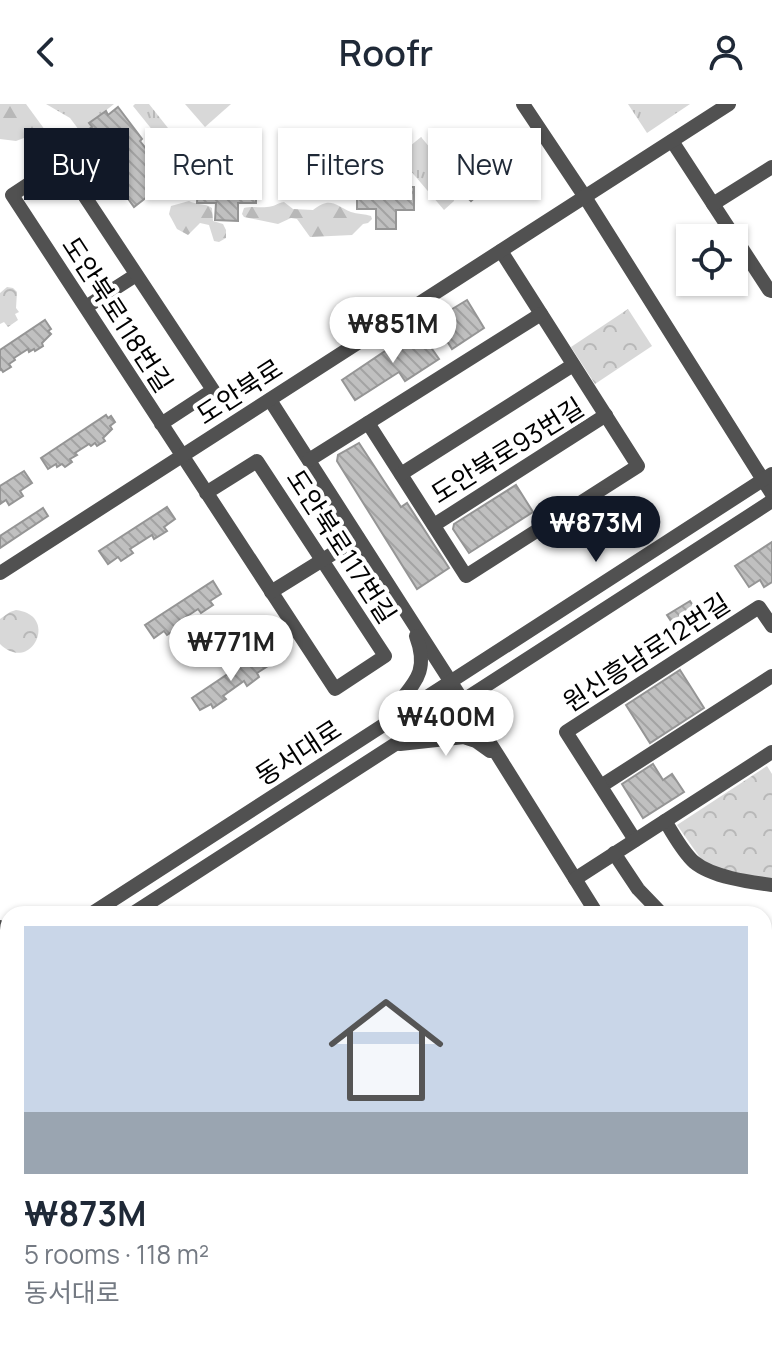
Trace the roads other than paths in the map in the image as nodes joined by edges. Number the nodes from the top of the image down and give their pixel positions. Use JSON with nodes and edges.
{"nodes":[{"id":1,"x":523,"y":104,"type":"edge"},
{"id":2,"x":729,"y":104,"type":"edge"},
{"id":3,"x":672,"y":141,"type":"junction"},
{"id":4,"x":772,"y":167,"type":"edge"},
{"id":5,"x":585,"y":197,"type":"junction"},
{"id":6,"x":713,"y":204,"type":"junction"},
{"id":7,"x":501,"y":251,"type":"junction"},
{"id":8,"x":136,"y":275,"type":"junction"},
{"id":9,"x":772,"y":291,"type":"edge"},
{"id":10,"x":86,"y":307,"type":"junction"},
{"id":11,"x":541,"y":314,"type":"junction"},
{"id":12,"x":573,"y":365,"type":"junction"},
{"id":13,"x":270,"y":400,"type":"junction"},
{"id":14,"x":606,"y":415,"type":"junction"},
{"id":15,"x":368,"y":423,"type":"junction"},
{"id":16,"x":161,"y":424,"type":"junction"},
{"id":17,"x":182,"y":457,"type":"junction"},
{"id":18,"x":309,"y":460,"type":"junction"},
{"id":19,"x":401,"y":474,"type":"junction"},
{"id":20,"x":767,"y":477,"type":"edge"},
{"id":21,"x":206,"y":493,"type":"junction"},
{"id":22,"x":772,"y":494,"type":"edge"},
{"id":23,"x":772,"y":501,"type":"edge"},
{"id":24,"x":434,"y":525,"type":"junction"},
{"id":25,"x":358,"y":538,"type":"junction"},
{"id":26,"x":322,"y":560,"type":"junction"},
{"id":27,"x":0,"y":573,"type":"edge"},
{"id":28,"x":271,"y":592,"type":"junction"},
{"id":29,"x":409,"y":617,"type":"junction"},
{"id":30,"x":772,"y":626,"type":"edge"},
{"id":31,"x":772,"y":676,"type":"edge"},
{"id":32,"x":450,"y":681,"type":"junction"},
{"id":33,"x":463,"y":701,"type":"junction"},
{"id":34,"x":383,"y":725,"type":"junction"},
{"id":35,"x":395,"y":744,"type":"junction"},
{"id":36,"x":772,"y":752,"type":"edge"},
{"id":37,"x":497,"y":754,"type":"junction"},
{"id":38,"x":601,"y":786,"type":"junction"},
{"id":39,"x":665,"y":821,"type":"junction"},
{"id":40,"x":635,"y":840,"type":"junction"},
{"id":41,"x":614,"y":853,"type":"junction"},
{"id":42,"x":575,"y":879,"type":"junction"},
{"id":43,"x":772,"y":885,"type":"edge"},
{"id":44,"x":116,"y":898,"type":"junction"},
{"id":45,"x":88,"y":906,"type":"edge"},
{"id":46,"x":104,"y":906,"type":"edge"},
{"id":47,"x":144,"y":906,"type":"edge"},
{"id":48,"x":592,"y":906,"type":"edge"},
{"id":49,"x":654,"y":906,"type":"edge"}],
"edges":[{"from":1,"to":5,"type":"street"},
{"from":2,"to":3,"type":"street","name":"도안북로"},
{"from":3,"to":5,"type":"street","name":"도안북로"},
{"from":3,"to":6,"type":"street"},
{"from":4,"to":6,"type":"street"},
{"from":5,"to":7,"type":"street","name":"도안북로"},
{"from":5,"to":20,"type":"street"},
{"from":6,"to":9,"type":"street"},
{"from":7,"to":11,"type":"street","name":"도안북로93번길"},
{"from":7,"to":13,"type":"street","name":"도안북로"},
{"from":8,"to":10,"type":"street"},
{"from":8,"to":10,"type":"street","name":"도안북로118번길"},
{"from":8,"to":16,"type":"street","name":"도안북로118번길"},
{"from":10,"to":16,"type":"street","name":"도안북로118번길"},
{"from":11,"to":12,"type":"street","name":"도안북로93번길"},
{"from":11,"to":15,"type":"street"},
{"from":12,"to":14,"type":"street","name":"도안북로93번길"},
{"from":12,"to":19,"type":"street","name":"도안북로93번길"},
{"from":13,"to":17,"type":"street","name":"도안북로"},
{"from":13,"to":18,"type":"street"},
{"from":14,"to":24,"type":"street","name":"도안북로93번길"},
{"from":14,"to":24,"type":"street","name":"도안북로93번길"},
{"from":15,"to":18,"type":"street"},
{"from":15,"to":19,"type":"street","name":"도안북로93번길"},
{"from":16,"to":17,"type":"street","name":"도안북로118번길"},
{"from":17,"to":21,"type":"street","name":"도안북로117번길"},
{"from":17,"to":27,"type":"street","name":"도안북로"},
{"from":18,"to":25,"type":"street"},
{"from":19,"to":24,"type":"street","name":"도안북로93번길"},
{"from":20,"to":22,"type":"street"},
{"from":20,"to":32,"type":"street","name":"동서대로"},
{"from":21,"to":26,"type":"street","name":"도안북로117번길"},
{"from":21,"to":28,"type":"street","name":"도안북로117번길"},
{"from":23,"to":33,"type":"street","name":"동서대로"},
{"from":25,"to":26,"type":"street"},
{"from":25,"to":29,"type":"street"},
{"from":26,"to":28,"type":"street"},
{"from":26,"to":28,"type":"street","name":"도안북로117번길"},
{"from":29,"to":32,"type":"street"},
{"from":29,"to":34,"type":"street"},
{"from":30,"to":38,"type":"street","name":"원신흥남로12번길"},
{"from":31,"to":38,"type":"street"},
{"from":32,"to":33,"type":"street"},
{"from":32,"to":34,"type":"street","name":"동서대로"},
{"from":33,"to":35,"type":"street","name":"동서대로"},
{"from":33,"to":37,"type":"street"},
{"from":34,"to":44,"type":"street","name":"동서대로"},
{"from":35,"to":37,"type":"street"},
{"from":35,"to":47,"type":"street","name":"동서대로"},
{"from":36,"to":39,"type":"street"},
{"from":37,"to":42,"type":"street"},
{"from":38,"to":40,"type":"street","name":"원신흥남로12번길"},
{"from":39,"to":40,"type":"street"},
{"from":39,"to":43,"type":"street"},
{"from":40,"to":41,"type":"street"},
{"from":41,"to":42,"type":"street"},
{"from":41,"to":49,"type":"street"},
{"from":42,"to":48,"type":"street"},
{"from":44,"to":45,"type":"street"},
{"from":44,"to":46,"type":"street","name":"동서대로"}]}
